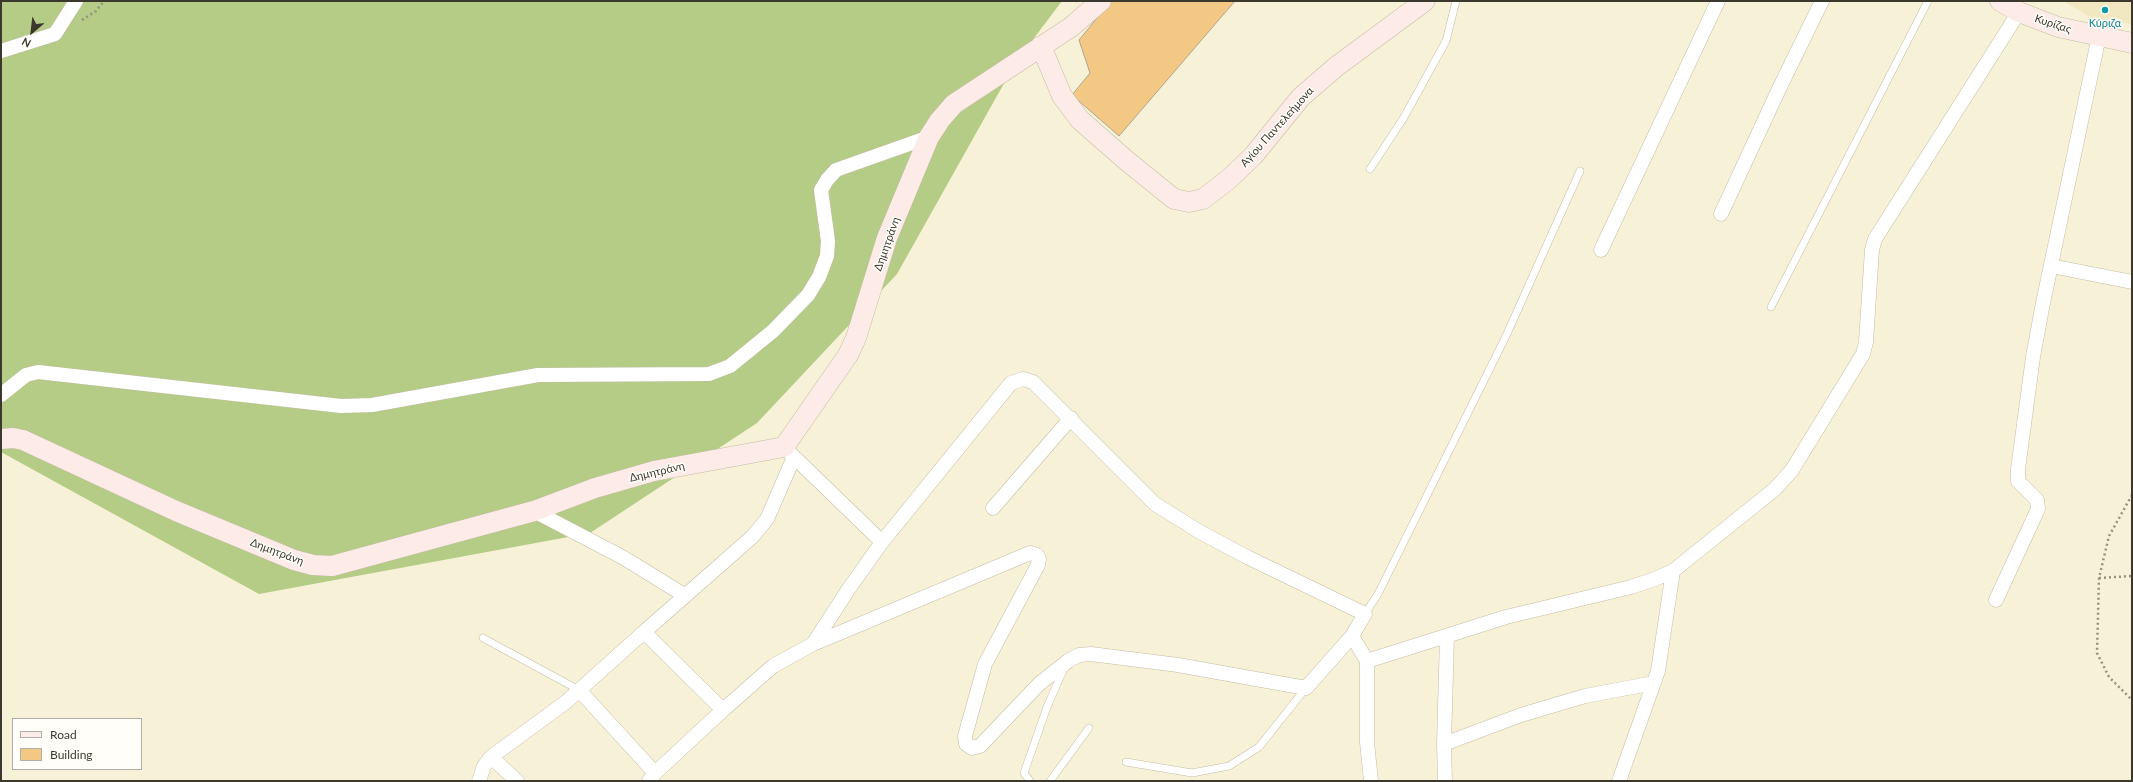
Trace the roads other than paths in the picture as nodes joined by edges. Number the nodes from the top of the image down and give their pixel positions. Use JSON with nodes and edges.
{"nodes":[{"id":1,"x":76,"y":1,"type":"edge"},
{"id":2,"x":1101,"y":1,"type":"edge"},
{"id":3,"x":1425,"y":1,"type":"edge"},
{"id":4,"x":1456,"y":1,"type":"edge"},
{"id":5,"x":1718,"y":1,"type":"edge"},
{"id":6,"x":1822,"y":1,"type":"edge"},
{"id":7,"x":1928,"y":1,"type":"edge"},
{"id":8,"x":2000,"y":1,"type":"edge"},
{"id":9,"x":2019,"y":12,"type":"junction"},
{"id":10,"x":2099,"y":36,"type":"junction"},
{"id":11,"x":2132,"y":43,"type":"edge"},
{"id":12,"x":1041,"y":46,"type":"junction"},
{"id":13,"x":1,"y":51,"type":"edge"},
{"id":14,"x":929,"y":138,"type":"junction"},
{"id":15,"x":1370,"y":169,"type":"dead end"},
{"id":16,"x":1580,"y":171,"type":"dead end"},
{"id":17,"x":1721,"y":214,"type":"dead end"},
{"id":18,"x":1601,"y":250,"type":"dead end"},
{"id":19,"x":2051,"y":266,"type":"junction"},
{"id":20,"x":2132,"y":282,"type":"edge"},
{"id":21,"x":1771,"y":306,"type":"dead end"},
{"id":22,"x":1,"y":396,"type":"edge"},
{"id":23,"x":1071,"y":418,"type":"junction"},
{"id":24,"x":1,"y":439,"type":"edge"},
{"id":25,"x":789,"y":452,"type":"junction"},
{"id":26,"x":993,"y":508,"type":"dead end"},
{"id":27,"x":534,"y":511,"type":"junction"},
{"id":28,"x":882,"y":542,"type":"junction"},
{"id":29,"x":1673,"y":571,"type":"junction"},
{"id":30,"x":684,"y":595,"type":"junction"},
{"id":31,"x":1996,"y":600,"type":"dead end"},
{"id":32,"x":1366,"y":614,"type":"junction"},
{"id":33,"x":644,"y":632,"type":"junction"},
{"id":34,"x":1352,"y":636,"type":"junction"},
{"id":35,"x":1447,"y":636,"type":"junction"},
{"id":36,"x":483,"y":638,"type":"dead end"},
{"id":37,"x":813,"y":644,"type":"junction"},
{"id":38,"x":1068,"y":661,"type":"junction"},
{"id":39,"x":1367,"y":661,"type":"junction"},
{"id":40,"x":1654,"y":683,"type":"junction"},
{"id":41,"x":1306,"y":688,"type":"junction"},
{"id":42,"x":579,"y":690,"type":"junction"},
{"id":43,"x":723,"y":710,"type":"junction"},
{"id":44,"x":1089,"y":728,"type":"dead end"},
{"id":45,"x":1444,"y":744,"type":"junction"},
{"id":46,"x":490,"y":757,"type":"junction"},
{"id":47,"x":1126,"y":762,"type":"dead end"},
{"id":48,"x":652,"y":777,"type":"edge"},
{"id":49,"x":479,"y":781,"type":"edge"},
{"id":50,"x":517,"y":781,"type":"edge"},
{"id":51,"x":1030,"y":781,"type":"edge"},
{"id":52,"x":1050,"y":781,"type":"edge"},
{"id":53,"x":1371,"y":781,"type":"edge"},
{"id":54,"x":1445,"y":781,"type":"edge"},
{"id":55,"x":1619,"y":781,"type":"edge"}],
"edges":[{"from":1,"to":13,"type":"street"},
{"from":2,"to":12,"type":"street","name":"Δημητράνη"},
{"from":3,"to":12,"type":"street","name":"Αγίου Παντελεήμονα"},
{"from":4,"to":15,"type":"lane"},
{"from":5,"to":18,"type":"street"},
{"from":6,"to":17,"type":"street"},
{"from":7,"to":21,"type":"lane"},
{"from":8,"to":9,"type":"street","name":"Κυρίζας"},
{"from":9,"to":10,"type":"street","name":"Κυρίζας"},
{"from":9,"to":29,"type":"street"},
{"from":10,"to":11,"type":"street","name":"Κυρίζας"},
{"from":10,"to":19,"type":"street"},
{"from":12,"to":14,"type":"street","name":"Δημητράνη"},
{"from":14,"to":22,"type":"street"},
{"from":14,"to":25,"type":"street","name":"Δημητράνη"},
{"from":16,"to":32,"type":"lane"},
{"from":19,"to":20,"type":"street"},
{"from":19,"to":31,"type":"street"},
{"from":23,"to":26,"type":"street"},
{"from":23,"to":28,"type":"street"},
{"from":23,"to":32,"type":"street"},
{"from":24,"to":27,"type":"street","name":"Δημητράνη"},
{"from":25,"to":27,"type":"street","name":"Δημητράνη"},
{"from":25,"to":28,"type":"street"},
{"from":25,"to":30,"type":"street"},
{"from":27,"to":30,"type":"street"},
{"from":28,"to":37,"type":"street"},
{"from":29,"to":35,"type":"street"},
{"from":29,"to":40,"type":"street"},
{"from":30,"to":33,"type":"street"},
{"from":32,"to":34,"type":"street"},
{"from":33,"to":42,"type":"street"},
{"from":33,"to":43,"type":"street"},
{"from":34,"to":39,"type":"street"},
{"from":34,"to":41,"type":"street"},
{"from":35,"to":39,"type":"street"},
{"from":35,"to":45,"type":"street"},
{"from":36,"to":42,"type":"lane"},
{"from":37,"to":38,"type":"street"},
{"from":37,"to":43,"type":"street"},
{"from":38,"to":41,"type":"street"},
{"from":38,"to":51,"type":"lane"},
{"from":39,"to":53,"type":"street"},
{"from":40,"to":45,"type":"street"},
{"from":40,"to":55,"type":"street"},
{"from":41,"to":47,"type":"lane"},
{"from":42,"to":46,"type":"street"},
{"from":42,"to":48,"type":"street"},
{"from":43,"to":48,"type":"street"},
{"from":44,"to":52,"type":"lane"},
{"from":45,"to":54,"type":"street"},
{"from":46,"to":49,"type":"street"},
{"from":46,"to":50,"type":"street"}]}
